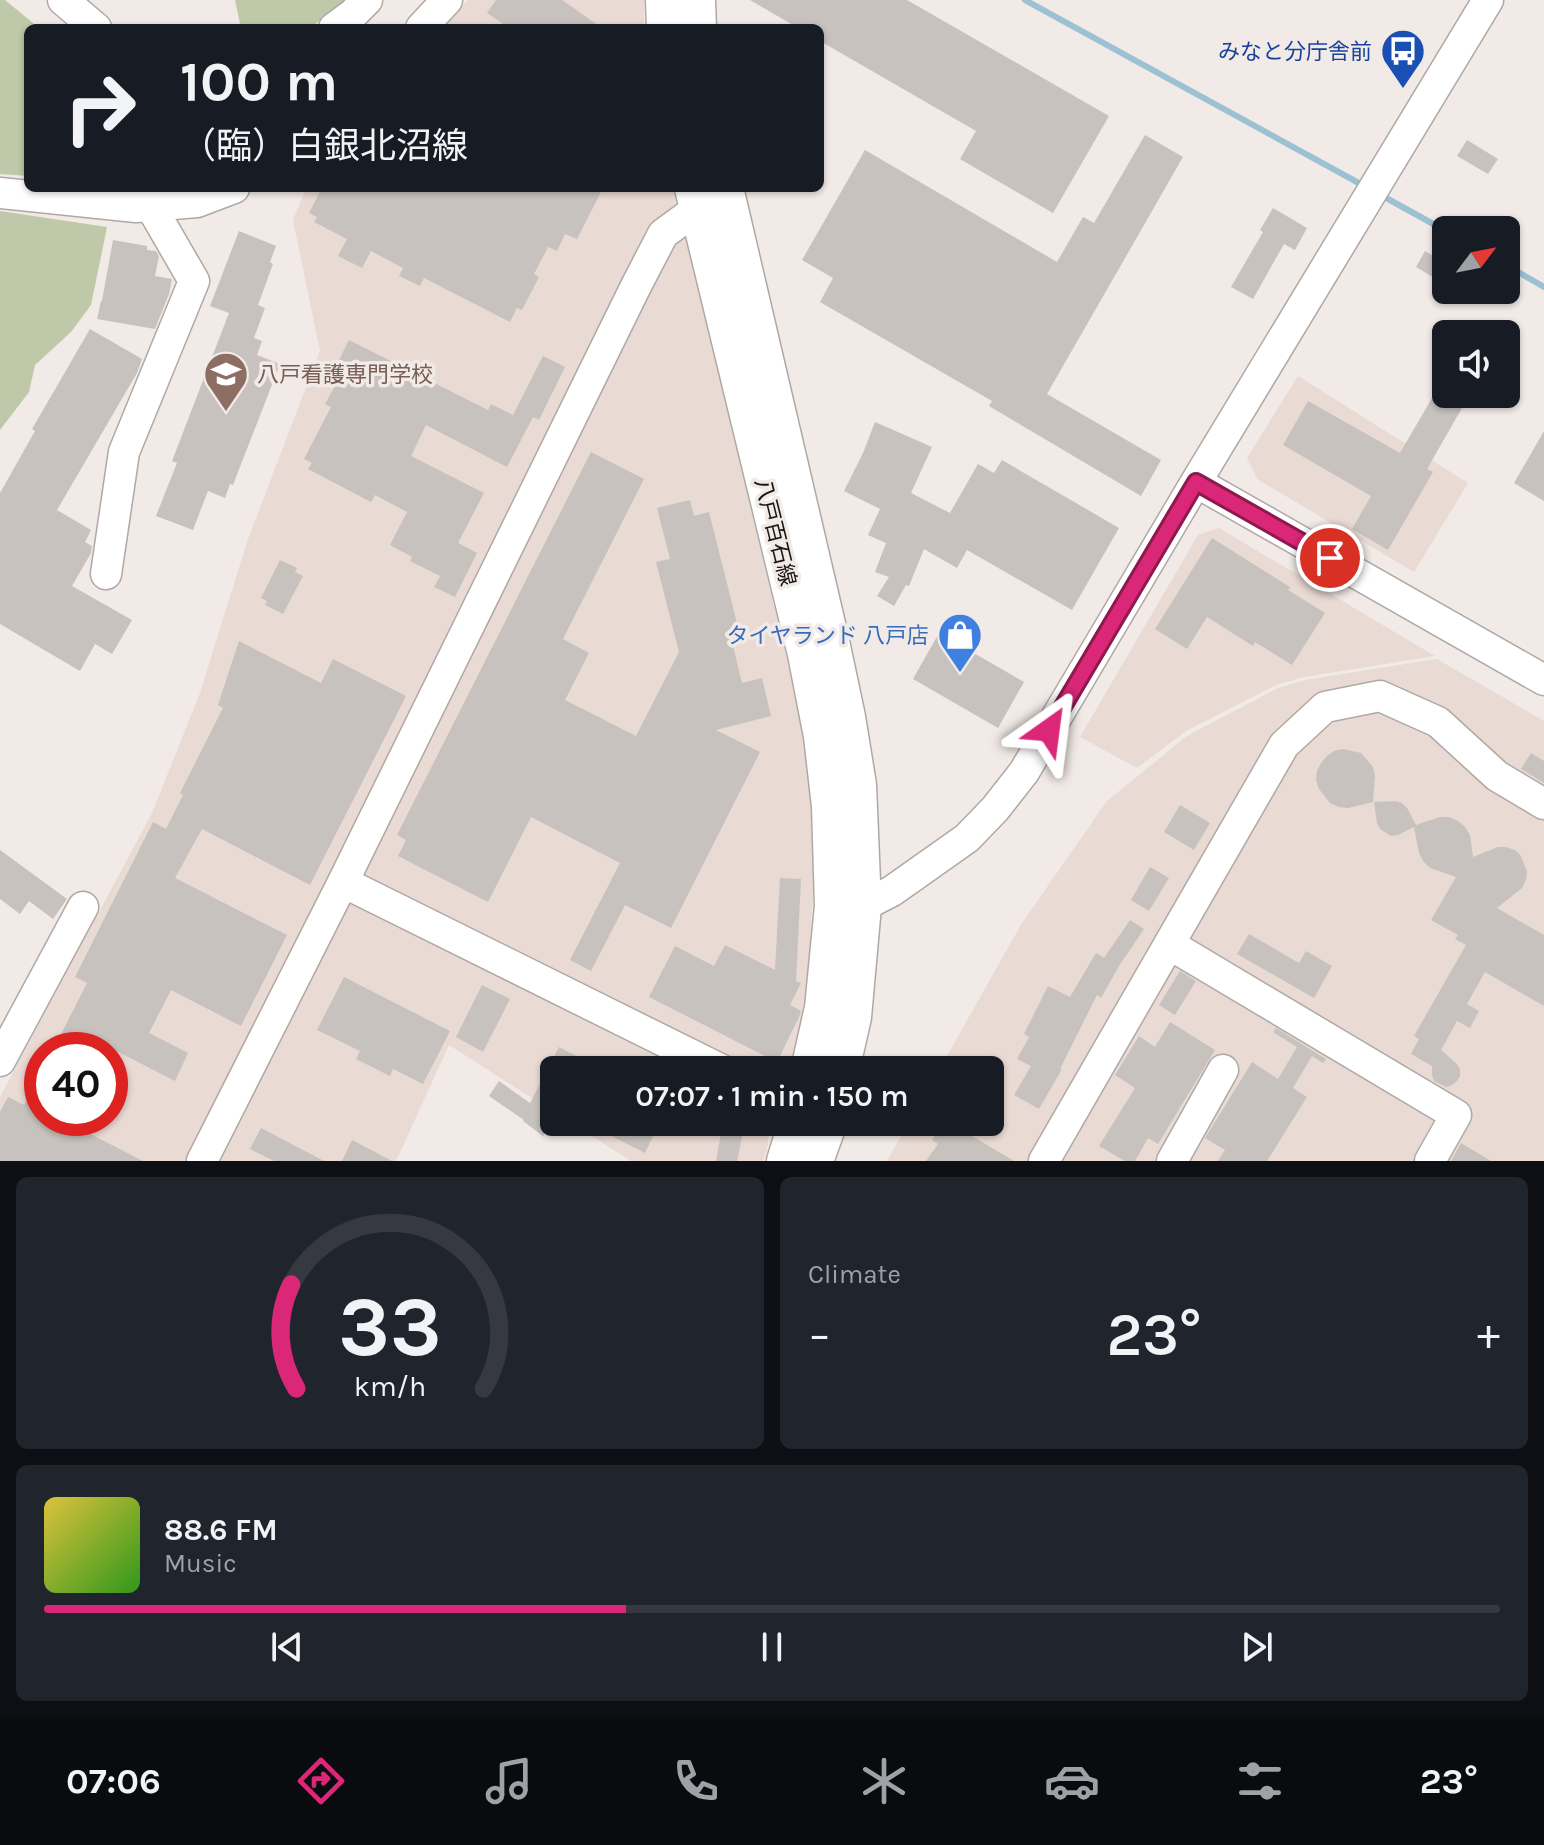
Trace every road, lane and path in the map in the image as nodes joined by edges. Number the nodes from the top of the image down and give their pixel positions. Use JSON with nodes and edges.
{"nodes":[{"id":1,"x":63,"y":0,"type":"edge"},
{"id":2,"x":367,"y":0,"type":"edge"},
{"id":3,"x":447,"y":0,"type":"edge"},
{"id":4,"x":664,"y":0,"type":"edge"},
{"id":5,"x":697,"y":0,"type":"edge"},
{"id":6,"x":1488,"y":0,"type":"edge"},
{"id":7,"x":91,"y":24,"type":"edge"},
{"id":8,"x":339,"y":24,"type":"edge"},
{"id":9,"x":425,"y":24,"type":"edge"},
{"id":10,"x":665,"y":24,"type":"edge"},
{"id":11,"x":698,"y":24,"type":"edge"},
{"id":12,"x":223,"y":192,"type":"edge"},
{"id":13,"x":0,"y":193,"type":"edge"},
{"id":14,"x":711,"y":197,"type":"edge"},
{"id":15,"x":150,"y":205,"type":"junction"},
{"id":16,"x":1196,"y":482,"type":"junction"},
{"id":17,"x":106,"y":574,"type":"dead end"},
{"id":18,"x":1544,"y":680,"type":"edge"},
{"id":19,"x":1544,"y":804,"type":"edge"},
{"id":20,"x":343,"y":882,"type":"junction"},
{"id":21,"x":848,"y":906,"type":"junction"},
{"id":22,"x":83,"y":907,"type":"dead end"},
{"id":23,"x":1169,"y":944,"type":"junction"},
{"id":24,"x":694,"y":1056,"type":"edge"},
{"id":25,"x":812,"y":1056,"type":"edge"},
{"id":26,"x":844,"y":1056,"type":"edge"},
{"id":27,"x":0,"y":1061,"type":"edge"},
{"id":28,"x":1223,"y":1070,"type":"dead end"},
{"id":29,"x":793,"y":1136,"type":"edge"},
{"id":30,"x":824,"y":1136,"type":"edge"},
{"id":31,"x":202,"y":1161,"type":"edge"},
{"id":32,"x":785,"y":1161,"type":"edge"},
{"id":33,"x":815,"y":1161,"type":"edge"},
{"id":34,"x":1044,"y":1161,"type":"edge"},
{"id":35,"x":1172,"y":1161,"type":"edge"},
{"id":36,"x":1430,"y":1161,"type":"edge"}],
"edges":[{"from":1,"to":7,"type":"street"},
{"from":2,"to":8,"type":"street"},
{"from":3,"to":9,"type":"street"},
{"from":4,"to":10,"type":"main road"},
{"from":5,"to":11,"type":"main road"},
{"from":6,"to":16,"type":"street"},
{"from":12,"to":15,"type":"street"},
{"from":13,"to":15,"type":"street"},
{"from":14,"to":20,"type":"street"},
{"from":14,"to":21,"type":"main road","name":"八戸百石線"},
{"from":15,"to":17,"type":"street"},
{"from":16,"to":18,"type":"street"},
{"from":16,"to":21,"type":"street"},
{"from":19,"to":23,"type":"street"},
{"from":20,"to":24,"type":"street"},
{"from":20,"to":31,"type":"street"},
{"from":21,"to":25,"type":"main road","name":"八戸百石線"},
{"from":21,"to":26,"type":"main road","name":"八戸百石線"},
{"from":22,"to":27,"type":"street"},
{"from":23,"to":34,"type":"street"},
{"from":23,"to":36,"type":"street"},
{"from":28,"to":35,"type":"street"},
{"from":29,"to":32,"type":"main road"},
{"from":30,"to":33,"type":"main road"}]}
